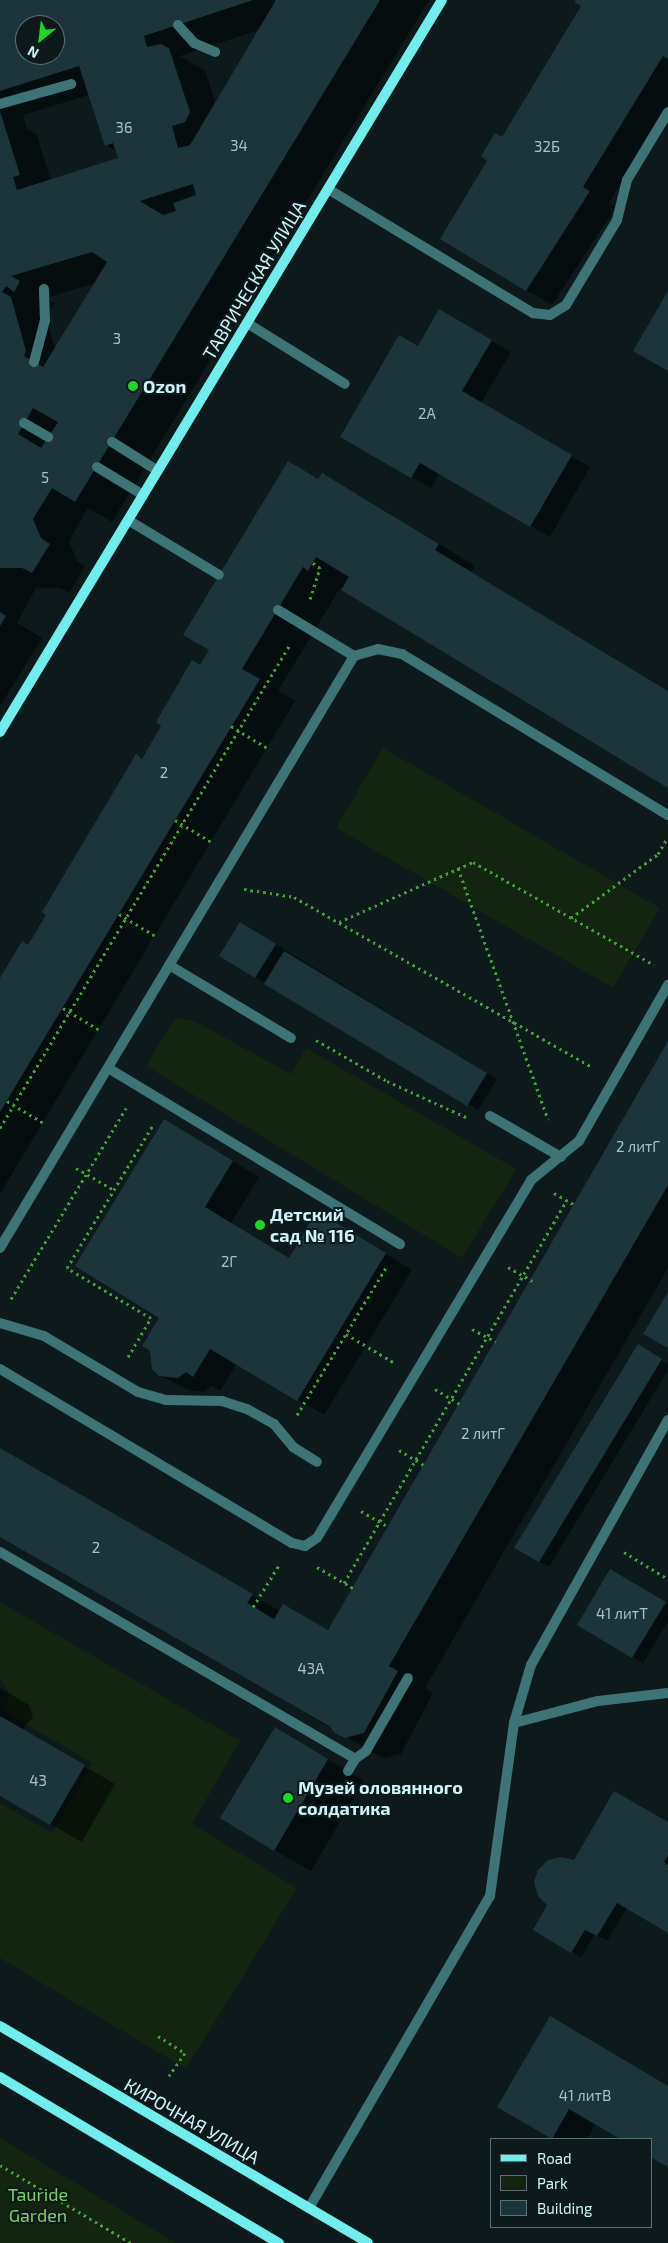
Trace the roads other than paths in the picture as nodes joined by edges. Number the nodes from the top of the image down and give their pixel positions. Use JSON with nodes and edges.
{"nodes":[{"id":1,"x":442,"y":0,"type":"edge"},
{"id":2,"x":178,"y":25,"type":"dead end"},
{"id":3,"x":215,"y":52,"type":"dead end"},
{"id":4,"x":71,"y":84,"type":"dead end"},
{"id":5,"x":0,"y":104,"type":"edge"},
{"id":6,"x":668,"y":112,"type":"edge"},
{"id":7,"x":328,"y":189,"type":"junction"},
{"id":8,"x":44,"y":289,"type":"dead end"},
{"id":9,"x":247,"y":323,"type":"junction"},
{"id":10,"x":34,"y":362,"type":"dead end"},
{"id":11,"x":346,"y":384,"type":"dead end"},
{"id":12,"x":24,"y":423,"type":"dead end"},
{"id":13,"x":48,"y":437,"type":"dead end"},
{"id":14,"x":112,"y":442,"type":"dead end"},
{"id":15,"x":96,"y":467,"type":"dead end"},
{"id":16,"x":158,"y":471,"type":"junction"},
{"id":17,"x":143,"y":495,"type":"junction"},
{"id":18,"x":128,"y":520,"type":"junction"},
{"id":19,"x":219,"y":575,"type":"dead end"},
{"id":20,"x":278,"y":610,"type":"dead end"},
{"id":21,"x":354,"y":656,"type":"junction"},
{"id":22,"x":0,"y":732,"type":"edge"},
{"id":23,"x":668,"y":815,"type":"edge"},
{"id":24,"x":169,"y":966,"type":"junction"},
{"id":25,"x":668,"y":985,"type":"edge"},
{"id":26,"x":291,"y":1038,"type":"road end"},
{"id":27,"x":108,"y":1068,"type":"junction"},
{"id":28,"x":490,"y":1116,"type":"road end"},
{"id":29,"x":561,"y":1157,"type":"junction"},
{"id":30,"x":400,"y":1244,"type":"road end"},
{"id":31,"x":0,"y":1248,"type":"edge"},
{"id":32,"x":0,"y":1324,"type":"edge"},
{"id":33,"x":0,"y":1369,"type":"edge"},
{"id":34,"x":668,"y":1420,"type":"edge"},
{"id":35,"x":318,"y":1462,"type":"dead end"},
{"id":36,"x":0,"y":1552,"type":"edge"},
{"id":37,"x":408,"y":1678,"type":"dead end"},
{"id":38,"x":668,"y":1693,"type":"edge"},
{"id":39,"x":514,"y":1723,"type":"junction"},
{"id":40,"x":355,"y":1759,"type":"junction"},
{"id":41,"x":348,"y":1771,"type":"dead end"},
{"id":42,"x":0,"y":2026,"type":"edge"},
{"id":43,"x":0,"y":2076,"type":"edge"},
{"id":44,"x":309,"y":2208,"type":"junction"},
{"id":45,"x":279,"y":2243,"type":"edge"},
{"id":46,"x":368,"y":2243,"type":"edge"}],
"edges":[{"from":1,"to":7,"type":"street","name":"ТАВРИЧЕСКАЯ УЛИЦА"},
{"from":2,"to":3,"type":"lane"},
{"from":4,"to":5,"type":"lane"},
{"from":6,"to":7,"type":"lane"},
{"from":7,"to":9,"type":"street","name":"ТАВРИЧЕСКАЯ УЛИЦА"},
{"from":8,"to":10,"type":"lane"},
{"from":9,"to":11,"type":"lane"},
{"from":9,"to":16,"type":"street","name":"ТАВРИЧЕСКАЯ УЛИЦА"},
{"from":12,"to":13,"type":"lane"},
{"from":14,"to":16,"type":"lane"},
{"from":15,"to":17,"type":"lane"},
{"from":16,"to":17,"type":"street","name":"ТАВРИЧЕСКАЯ УЛИЦА"},
{"from":17,"to":18,"type":"street","name":"ТАВРИЧЕСКАЯ УЛИЦА"},
{"from":18,"to":19,"type":"lane"},
{"from":18,"to":22,"type":"street","name":"ТАВРИЧЕСКАЯ УЛИЦА"},
{"from":20,"to":21,"type":"lane"},
{"from":21,"to":23,"type":"lane"},
{"from":21,"to":24,"type":"lane"},
{"from":24,"to":26,"type":"lane"},
{"from":24,"to":27,"type":"lane"},
{"from":25,"to":29,"type":"lane"},
{"from":27,"to":30,"type":"lane"},
{"from":27,"to":31,"type":"lane"},
{"from":28,"to":29,"type":"lane"},
{"from":29,"to":33,"type":"lane"},
{"from":32,"to":35,"type":"lane"},
{"from":34,"to":39,"type":"lane"},
{"from":36,"to":40,"type":"lane"},
{"from":37,"to":40,"type":"lane"},
{"from":38,"to":39,"type":"lane"},
{"from":39,"to":44,"type":"lane"},
{"from":40,"to":41,"type":"lane"},
{"from":42,"to":44,"type":"street","name":"КИРОЧНАЯ УЛИЦА"},
{"from":43,"to":45,"type":"street"},
{"from":44,"to":46,"type":"street","name":"КИРОЧНАЯ УЛИЦА"}]}
